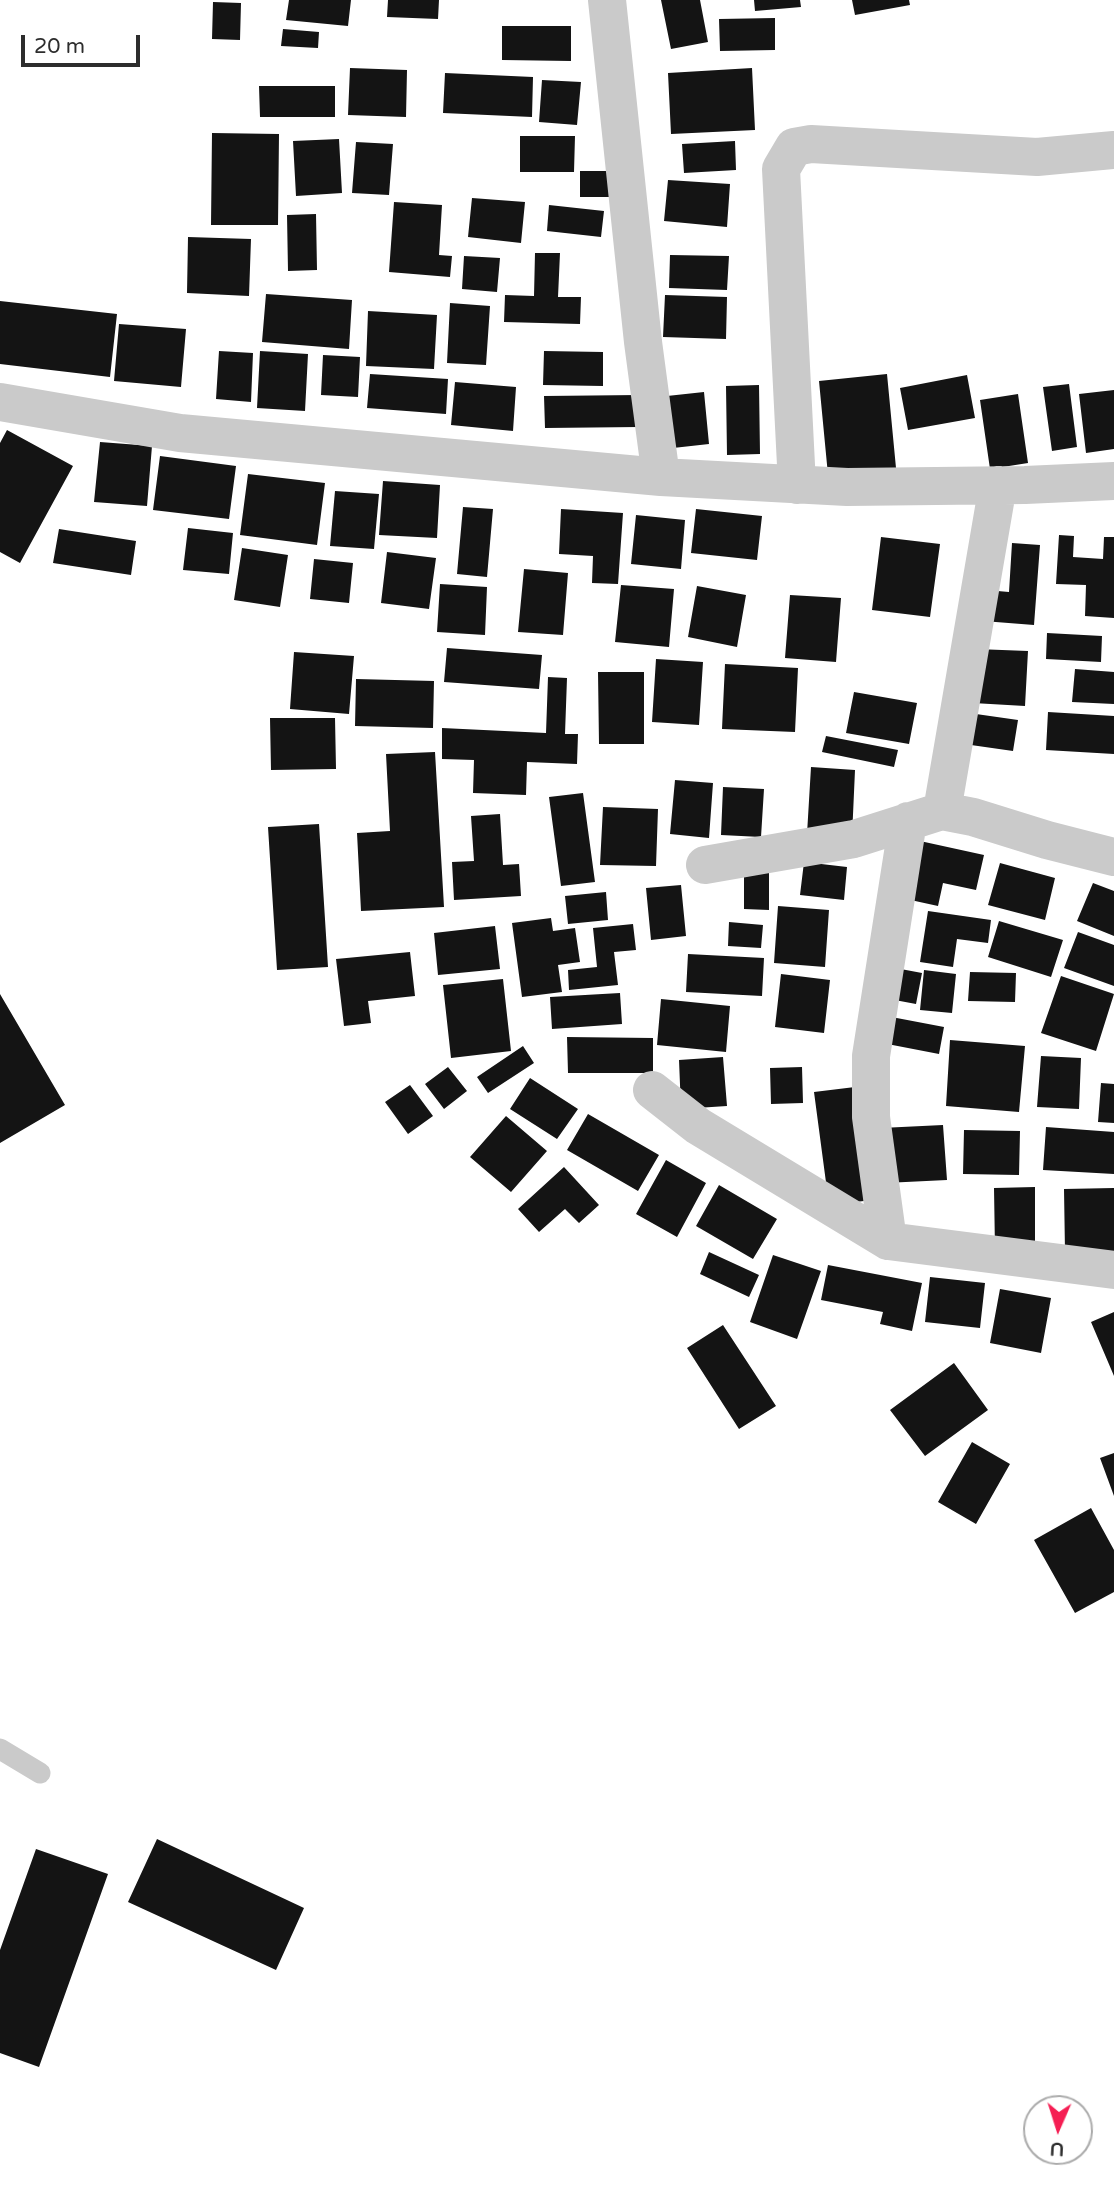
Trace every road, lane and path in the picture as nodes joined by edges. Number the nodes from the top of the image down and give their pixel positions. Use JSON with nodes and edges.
{"nodes":[{"id":1,"x":607,"y":0,"type":"edge"},
{"id":2,"x":1114,"y":150,"type":"edge"},
{"id":3,"x":0,"y":401,"type":"edge"},
{"id":4,"x":661,"y":477,"type":"junction"},
{"id":5,"x":1114,"y":481,"type":"edge"},
{"id":6,"x":797,"y":485,"type":"junction"},
{"id":7,"x":998,"y":485,"type":"junction"},
{"id":8,"x":925,"y":816,"type":"junction"},
{"id":9,"x":1114,"y":856,"type":"edge"},
{"id":10,"x":705,"y":865,"type":"dead end"},
{"id":11,"x":652,"y":1090,"type":"dead end"},
{"id":12,"x":888,"y":1241,"type":"junction"},
{"id":13,"x":1114,"y":1270,"type":"edge"},
{"id":14,"x":0,"y":1749,"type":"edge"},
{"id":15,"x":40,"y":1773,"type":"dead end"}],
"edges":[{"from":1,"to":4,"type":"street"},
{"from":2,"to":6,"type":"street"},
{"from":3,"to":4,"type":"street"},
{"from":4,"to":6,"type":"street"},
{"from":5,"to":7,"type":"street"},
{"from":6,"to":7,"type":"street"},
{"from":7,"to":8,"type":"street"},
{"from":8,"to":9,"type":"street"},
{"from":8,"to":10,"type":"street"},
{"from":8,"to":12,"type":"street"},
{"from":11,"to":12,"type":"street"},
{"from":12,"to":13,"type":"street"},
{"from":14,"to":15,"type":"lane"}]}
